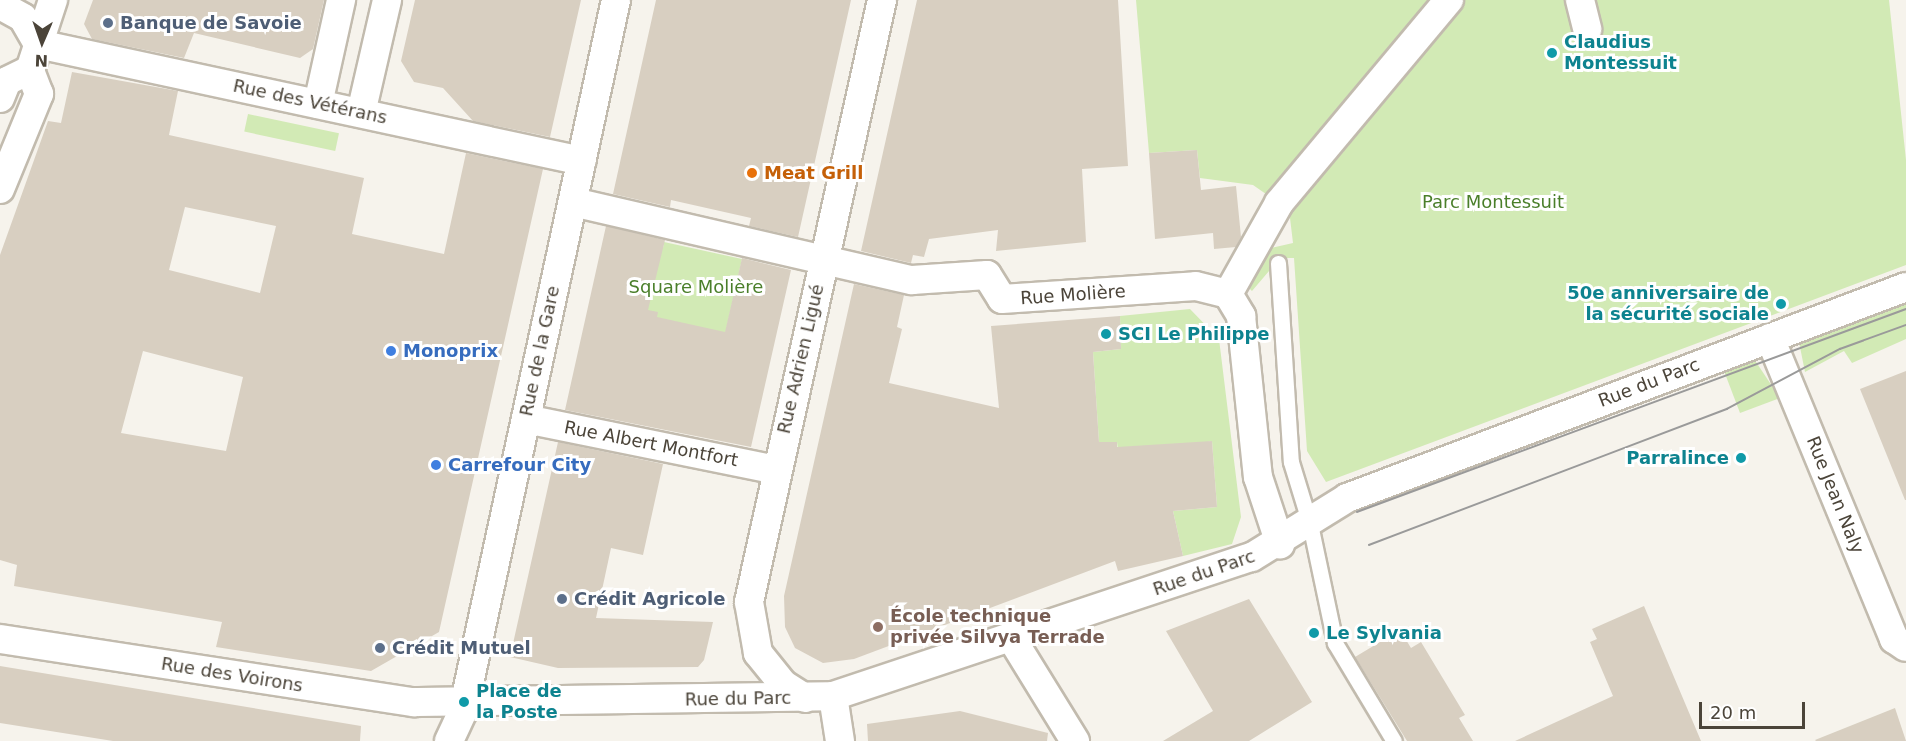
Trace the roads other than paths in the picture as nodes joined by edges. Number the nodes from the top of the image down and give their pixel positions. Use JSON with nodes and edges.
{"nodes":[{"id":1,"x":53,"y":0,"type":"edge"},
{"id":2,"x":341,"y":0,"type":"edge"},
{"id":3,"x":387,"y":0,"type":"edge"},
{"id":4,"x":616,"y":0,"type":"edge"},
{"id":5,"x":882,"y":0,"type":"edge"},
{"id":6,"x":1449,"y":0,"type":"edge"},
{"id":7,"x":1580,"y":0,"type":"edge"},
{"id":8,"x":0,"y":5,"type":"edge"},
{"id":9,"x":1587,"y":28,"type":"dead end"},
{"id":10,"x":34,"y":57,"type":"junction"},
{"id":11,"x":0,"y":98,"type":"edge"},
{"id":12,"x":318,"y":104,"type":"junction"},
{"id":13,"x":361,"y":113,"type":"junction"},
{"id":14,"x":582,"y":161,"type":"junction"},
{"id":15,"x":0,"y":189,"type":"edge"},
{"id":16,"x":573,"y":202,"type":"junction"},
{"id":17,"x":823,"y":258,"type":"junction"},
{"id":18,"x":1278,"y":263,"type":"dead end"},
{"id":19,"x":1906,"y":287,"type":"edge"},
{"id":20,"x":1228,"y":294,"type":"junction"},
{"id":21,"x":1770,"y":338,"type":"junction"},
{"id":22,"x":526,"y":419,"type":"junction"},
{"id":23,"x":776,"y":470,"type":"junction"},
{"id":24,"x":1310,"y":524,"type":"junction"},
{"id":25,"x":1280,"y":544,"type":"junction"},
{"id":26,"x":0,"y":639,"type":"edge"},
{"id":27,"x":1012,"y":639,"type":"junction"},
{"id":28,"x":1906,"y":647,"type":"edge"},
{"id":29,"x":819,"y":697,"type":"junction"},
{"id":30,"x":465,"y":702,"type":"junction"},
{"id":31,"x":449,"y":741,"type":"edge"},
{"id":32,"x":840,"y":741,"type":"edge"},
{"id":33,"x":1075,"y":741,"type":"edge"},
{"id":34,"x":1394,"y":741,"type":"edge"}],
"edges":[{"from":1,"to":10,"type":"street"},
{"from":2,"to":12,"type":"street"},
{"from":3,"to":13,"type":"street"},
{"from":4,"to":14,"type":"street","name":"Rue de la Gare"},
{"from":5,"to":17,"type":"street","name":"Rue Adrien Ligué"},
{"from":6,"to":20,"type":"street"},
{"from":7,"to":9,"type":"street"},
{"from":8,"to":10,"type":"street"},
{"from":10,"to":11,"type":"street"},
{"from":10,"to":12,"type":"street","name":"Rue des Vétérans"},
{"from":10,"to":15,"type":"street"},
{"from":12,"to":13,"type":"street","name":"Rue des Vétérans"},
{"from":13,"to":14,"type":"street","name":"Rue des Vétérans"},
{"from":14,"to":16,"type":"street","name":"Rue de la Gare"},
{"from":16,"to":17,"type":"street","name":"Rue Molière"},
{"from":16,"to":22,"type":"street","name":"Rue de la Gare"},
{"from":17,"to":20,"type":"street","name":"Rue Molière"},
{"from":17,"to":23,"type":"street","name":"Rue Adrien Ligué"},
{"from":18,"to":24,"type":"lane"},
{"from":19,"to":21,"type":"street","name":"Rue du Parc"},
{"from":20,"to":25,"type":"street"},
{"from":21,"to":24,"type":"street","name":"Rue du Parc"},
{"from":21,"to":28,"type":"street","name":"Rue Jean Naly"},
{"from":22,"to":23,"type":"street","name":"Rue Albert Montfort"},
{"from":22,"to":30,"type":"street","name":"Rue de la Gare"},
{"from":23,"to":29,"type":"street","name":"Rue Adrien Ligué"},
{"from":24,"to":25,"type":"street","name":"Rue du Parc"},
{"from":24,"to":34,"type":"lane"},
{"from":25,"to":27,"type":"street","name":"Rue du Parc"},
{"from":26,"to":30,"type":"street","name":"Rue des Voirons"},
{"from":27,"to":29,"type":"street","name":"Rue du Parc"},
{"from":27,"to":33,"type":"street"},
{"from":29,"to":30,"type":"street","name":"Rue du Parc"},
{"from":29,"to":32,"type":"street"},
{"from":30,"to":31,"type":"street","name":"Rue de la Gare"}]}
